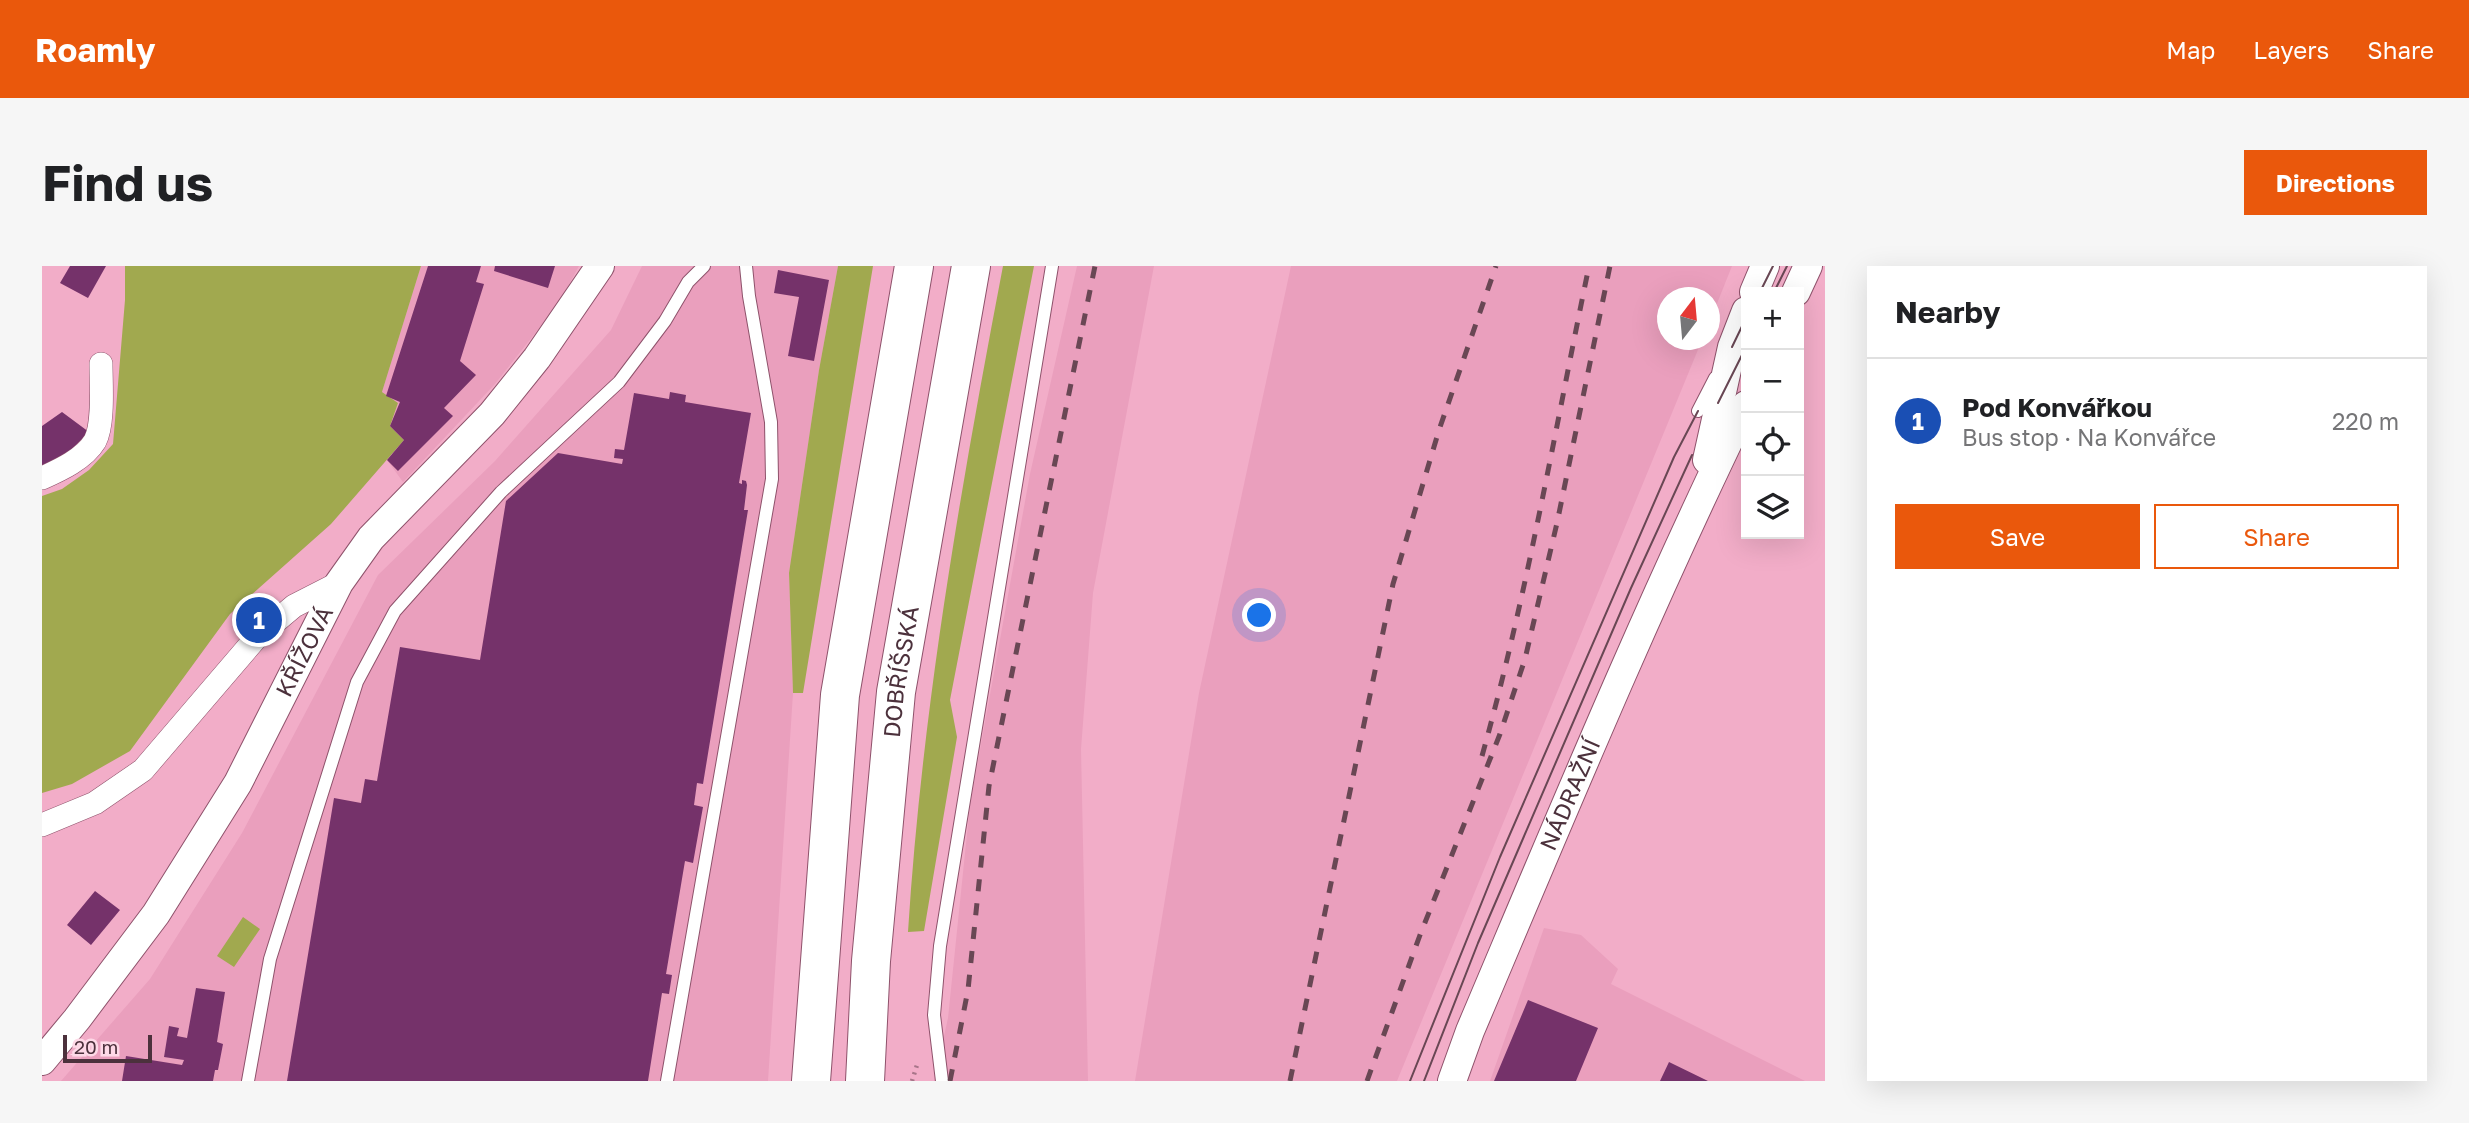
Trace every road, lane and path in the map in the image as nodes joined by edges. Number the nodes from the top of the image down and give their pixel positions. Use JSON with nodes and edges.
{"nodes":[{"id":1,"x":600,"y":266,"type":"edge"},
{"id":2,"x":704,"y":266,"type":"edge"},
{"id":3,"x":746,"y":266,"type":"edge"},
{"id":4,"x":914,"y":266,"type":"edge"},
{"id":5,"x":971,"y":266,"type":"edge"},
{"id":6,"x":1052,"y":266,"type":"edge"},
{"id":7,"x":1765,"y":266,"type":"edge"},
{"id":8,"x":1808,"y":266,"type":"edge"},
{"id":9,"x":1756,"y":287,"type":"edge"},
{"id":10,"x":1798,"y":287,"type":"edge"},
{"id":11,"x":1741,"y":324,"type":"edge"},
{"id":12,"x":101,"y":364,"type":"dead end"},
{"id":13,"x":1708,"y":407,"type":"junction"},
{"id":14,"x":1742,"y":413,"type":"edge"},
{"id":15,"x":1697,"y":444,"type":"dead end"},
{"id":16,"x":42,"y":478,"type":"edge"},
{"id":17,"x":1694,"y":510,"type":"junction"},
{"id":18,"x":339,"y":583,"type":"junction"},
{"id":19,"x":42,"y":825,"type":"edge"},
{"id":20,"x":42,"y":1061,"type":"edge"},
{"id":21,"x":248,"y":1081,"type":"edge"},
{"id":22,"x":667,"y":1081,"type":"edge"},
{"id":23,"x":811,"y":1081,"type":"edge"},
{"id":24,"x":865,"y":1081,"type":"edge"},
{"id":25,"x":942,"y":1081,"type":"edge"},
{"id":26,"x":1452,"y":1081,"type":"edge"}],
"edges":[{"from":1,"to":18,"type":"street","name":"KŘÍŽOVÁ"},
{"from":2,"to":21,"type":"lane"},
{"from":3,"to":22,"type":"lane"},
{"from":4,"to":23,"type":"highway"},
{"from":5,"to":24,"type":"highway","name":"DOBŘÍŠSKÁ"},
{"from":6,"to":25,"type":"lane"},
{"from":7,"to":9,"type":"street"},
{"from":8,"to":10,"type":"street"},
{"from":11,"to":13,"type":"street","name":"NÁDRAŽNÍ"},
{"from":12,"to":16,"type":"street"},
{"from":13,"to":15,"type":"lane"},
{"from":13,"to":17,"type":"street","name":"NÁDRAŽNÍ"},
{"from":14,"to":17,"type":"street","name":"NÁDRAŽNÍ"},
{"from":17,"to":26,"type":"street","name":"NÁDRAŽNÍ"},
{"from":18,"to":19,"type":"street"},
{"from":18,"to":20,"type":"street","name":"KŘÍŽOVÁ"}]}
